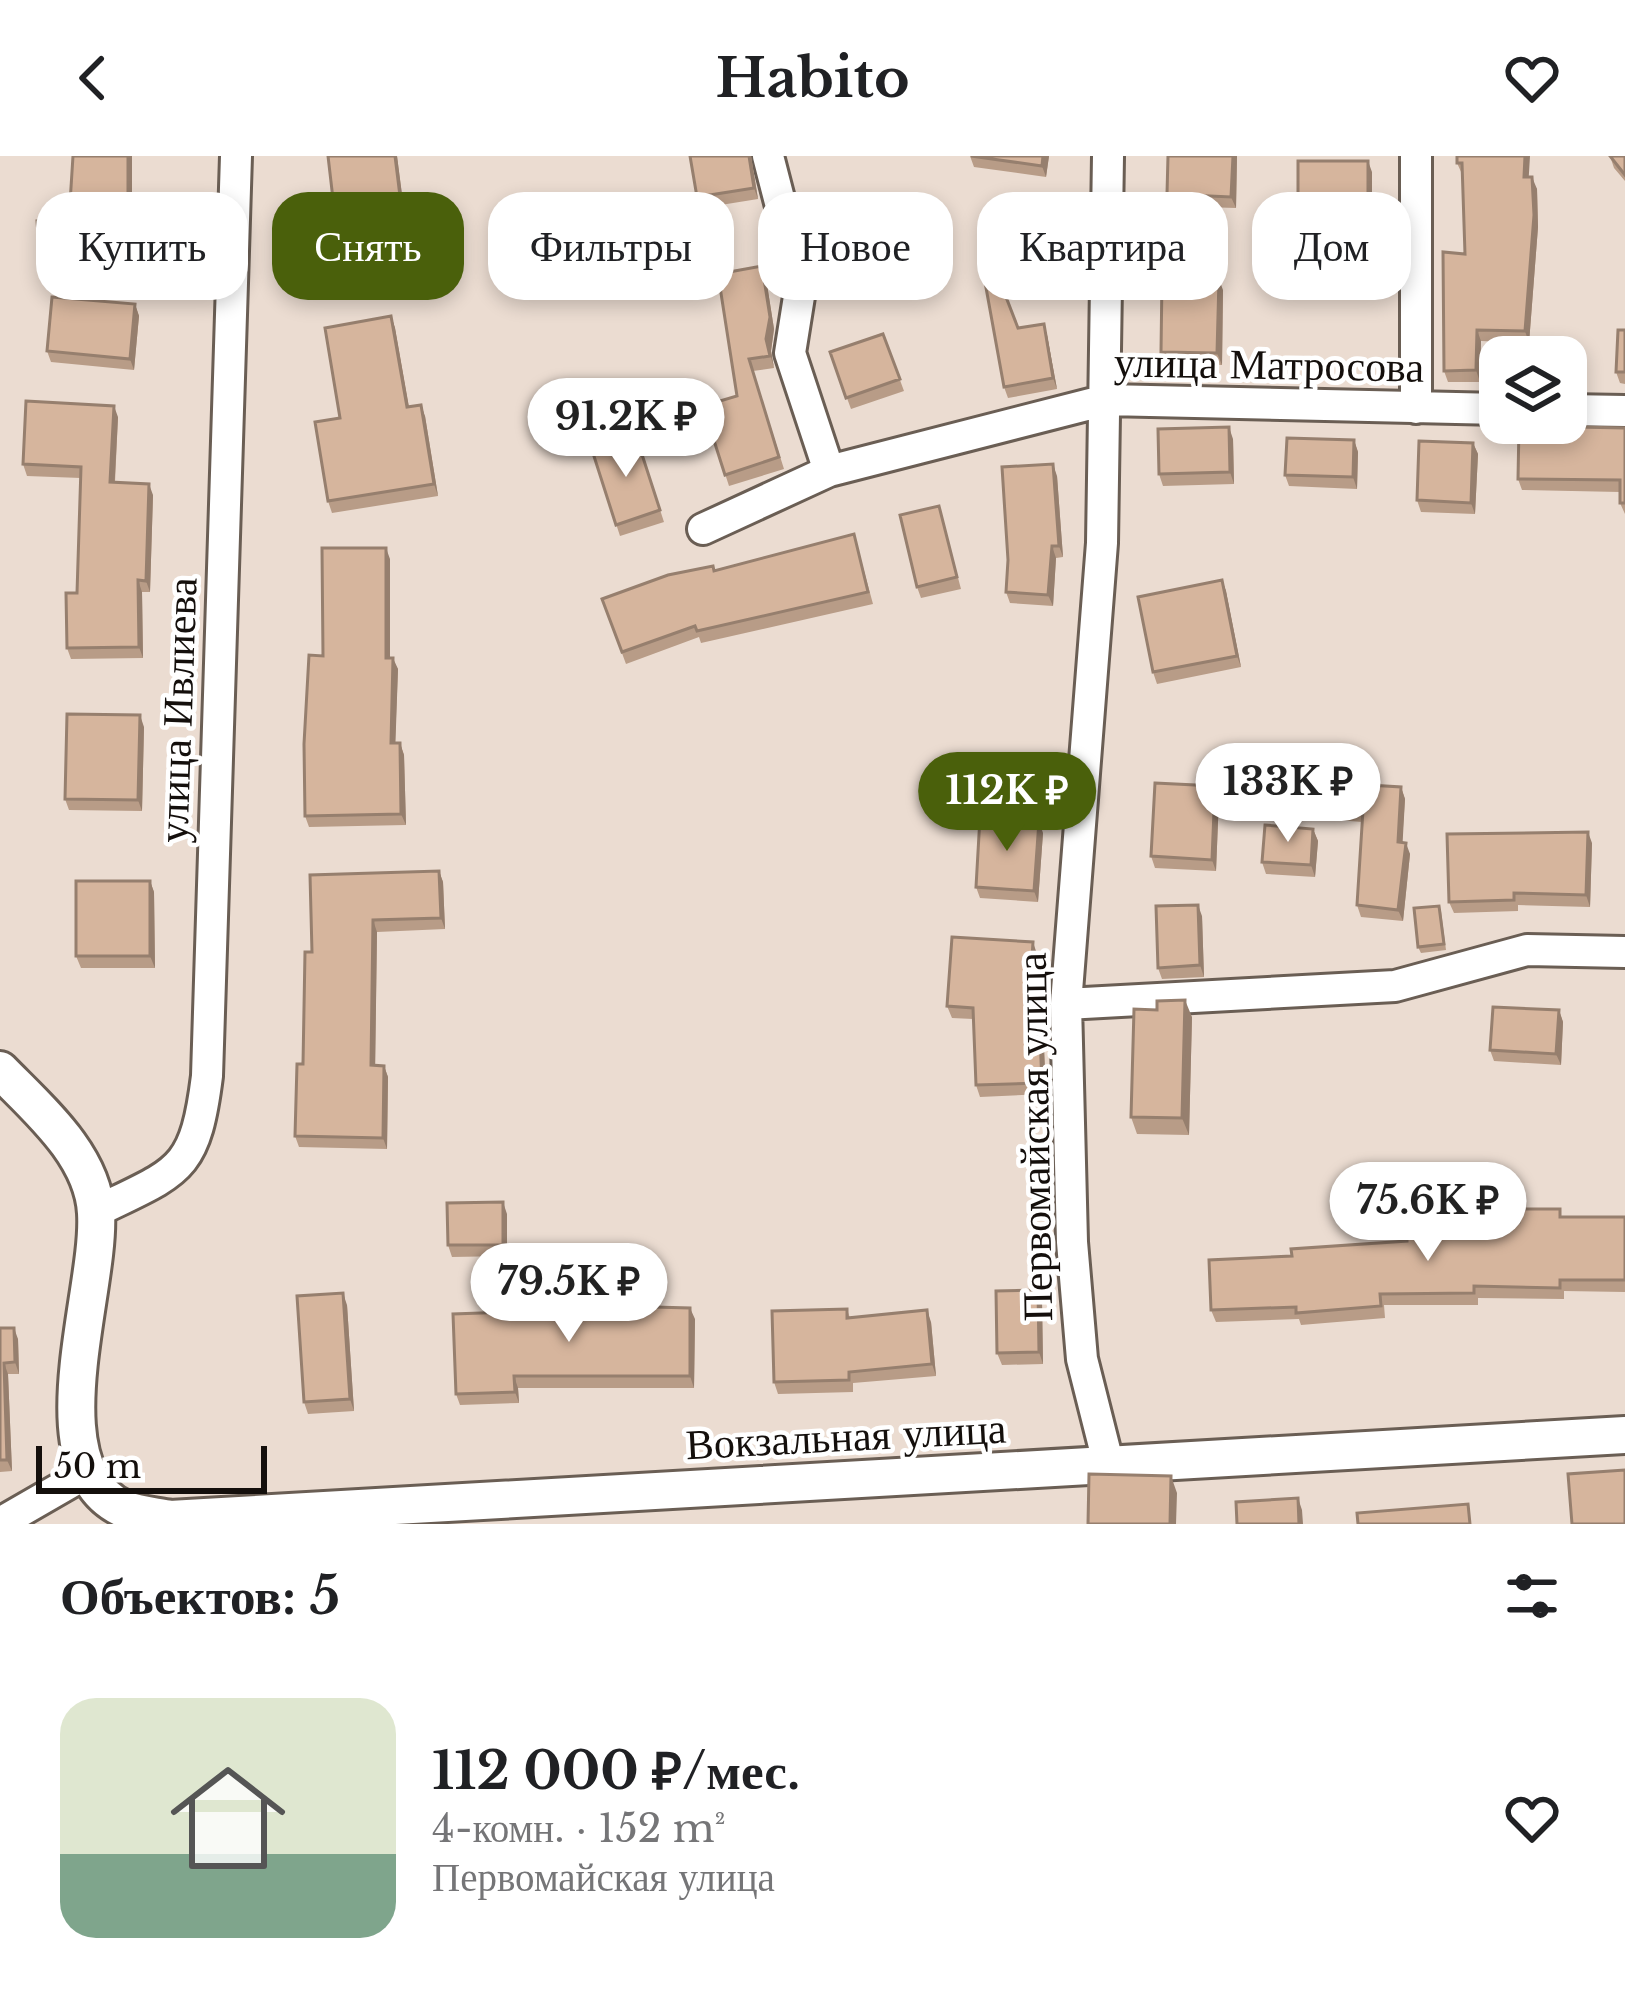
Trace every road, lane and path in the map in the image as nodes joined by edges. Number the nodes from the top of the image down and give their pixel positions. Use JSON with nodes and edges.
{"nodes":[{"id":1,"x":236,"y":156,"type":"edge"},
{"id":2,"x":767,"y":156,"type":"edge"},
{"id":3,"x":1108,"y":156,"type":"edge"},
{"id":4,"x":1416,"y":156,"type":"edge"},
{"id":5,"x":1106,"y":400,"type":"junction"},
{"id":6,"x":1416,"y":408,"type":"junction"},
{"id":7,"x":1479,"y":409,"type":"edge"},
{"id":8,"x":1587,"y":410,"type":"edge"},
{"id":9,"x":1625,"y":410,"type":"edge"},
{"id":10,"x":830,"y":471,"type":"junction"},
{"id":11,"x":703,"y":529,"type":"dead end"},
{"id":12,"x":1625,"y":952,"type":"edge"},
{"id":13,"x":1066,"y":1004,"type":"junction"},
{"id":14,"x":0,"y":1070,"type":"edge"},
{"id":15,"x":97,"y":1211,"type":"junction"},
{"id":16,"x":1625,"y":1435,"type":"edge"},
{"id":17,"x":1109,"y":1466,"type":"junction"},
{"id":18,"x":86,"y":1474,"type":"junction"},
{"id":19,"x":0,"y":1523,"type":"edge"}],
"edges":[{"from":1,"to":15,"type":"street","name":"улица Ивлиева"},
{"from":2,"to":10,"type":"street"},
{"from":3,"to":5,"type":"street","name":"Первомайская улица"},
{"from":4,"to":6,"type":"street"},
{"from":5,"to":6,"type":"street","name":"улица Матросова"},
{"from":5,"to":10,"type":"street","name":"улица Матросова"},
{"from":5,"to":13,"type":"street","name":"Первомайская улица"},
{"from":6,"to":7,"type":"street","name":"улица Матросова"},
{"from":8,"to":9,"type":"street"},
{"from":10,"to":11,"type":"street","name":"улица Матросова"},
{"from":12,"to":13,"type":"street"},
{"from":13,"to":17,"type":"street","name":"Первомайская улица"},
{"from":14,"to":15,"type":"street"},
{"from":15,"to":18,"type":"street"},
{"from":16,"to":17,"type":"street","name":"Вокзальная улица"},
{"from":17,"to":18,"type":"street","name":"Вокзальная улица"},
{"from":18,"to":19,"type":"street"}]}
